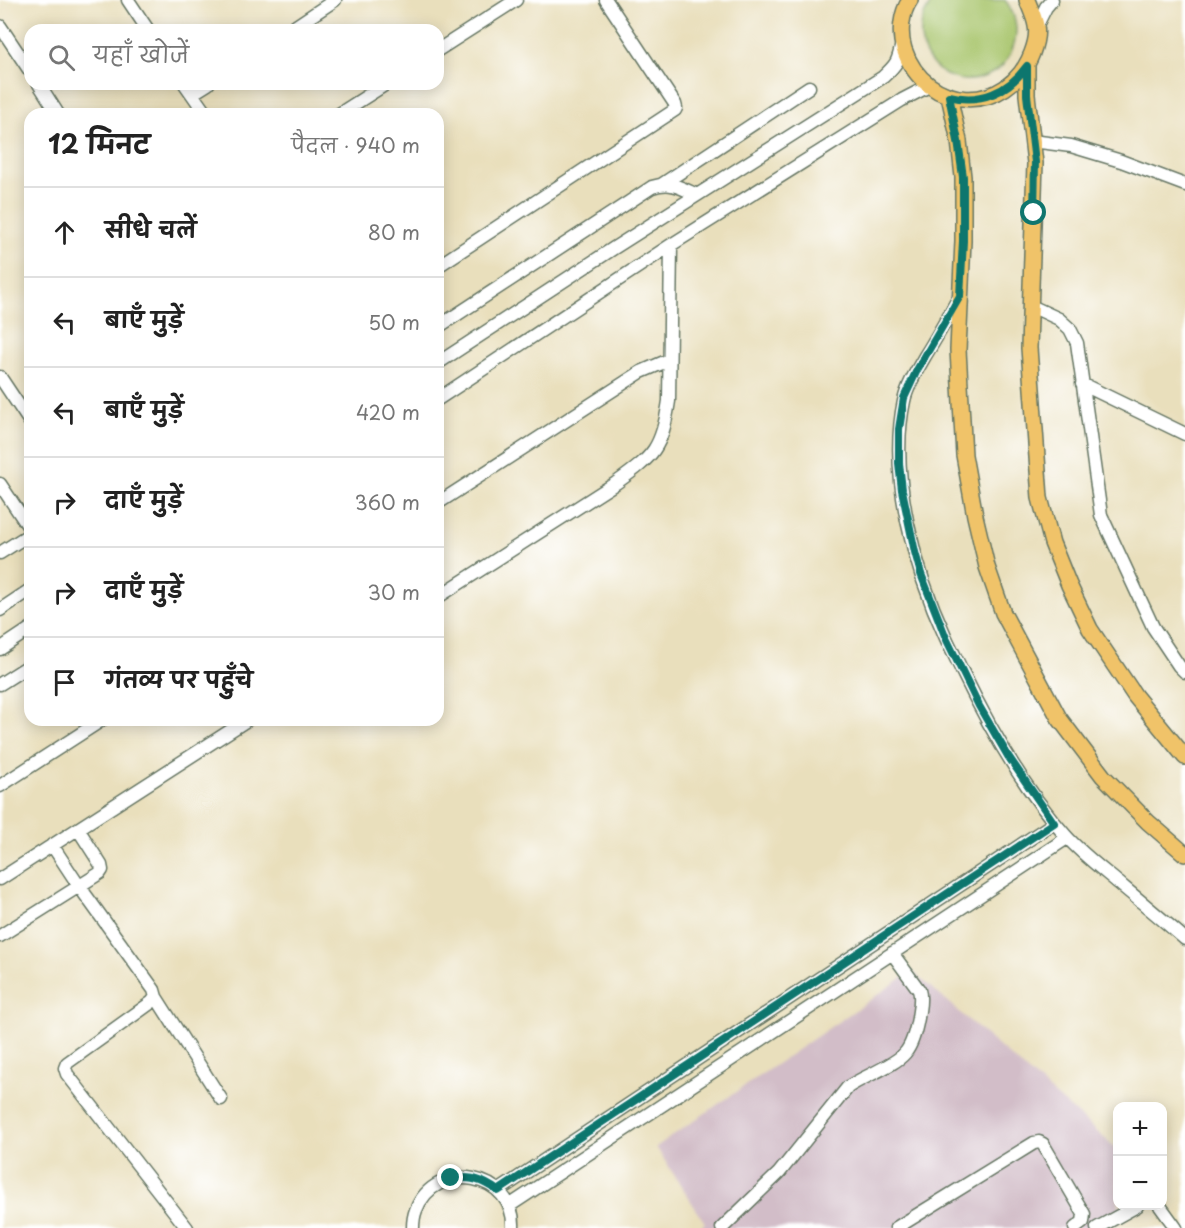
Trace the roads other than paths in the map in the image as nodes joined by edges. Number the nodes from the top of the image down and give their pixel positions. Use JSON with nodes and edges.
{"nodes":[{"id":1,"x":128,"y":0,"type":"edge"},
{"id":2,"x":335,"y":0,"type":"edge"},
{"id":3,"x":516,"y":0,"type":"edge"},
{"id":4,"x":606,"y":0,"type":"edge"},
{"id":5,"x":1027,"y":0,"type":"edge"},
{"id":6,"x":1052,"y":0,"type":"edge"},
{"id":7,"x":908,"y":1,"type":"edge"},
{"id":8,"x":144,"y":24,"type":"edge"},
{"id":9,"x":299,"y":24,"type":"edge"},
{"id":10,"x":0,"y":26,"type":"edge"},
{"id":11,"x":1036,"y":27,"type":"junction"},
{"id":12,"x":902,"y":43,"type":"junction"},
{"id":13,"x":444,"y":46,"type":"edge"},
{"id":14,"x":24,"y":62,"type":"edge"},
{"id":15,"x":1027,"y":66,"type":"junction"},
{"id":16,"x":929,"y":86,"type":"junction"},
{"id":17,"x":809,"y":87,"type":"dead end"},
{"id":18,"x":43,"y":90,"type":"edge"},
{"id":19,"x":190,"y":90,"type":"edge"},
{"id":20,"x":377,"y":90,"type":"edge"},
{"id":21,"x":949,"y":96,"type":"junction"},
{"id":22,"x":54,"y":108,"type":"edge"},
{"id":23,"x":202,"y":108,"type":"edge"},
{"id":24,"x":348,"y":108,"type":"edge"},
{"id":25,"x":1032,"y":141,"type":"junction"},
{"id":26,"x":661,"y":184,"type":"junction"},
{"id":27,"x":1185,"y":185,"type":"edge"},
{"id":28,"x":697,"y":195,"type":"junction"},
{"id":29,"x":671,"y":245,"type":"junction"},
{"id":30,"x":444,"y":262,"type":"edge"},
{"id":31,"x":960,"y":296,"type":"junction"},
{"id":32,"x":1031,"y":306,"type":"junction"},
{"id":33,"x":444,"y":323,"type":"edge"},
{"id":34,"x":444,"y":359,"type":"edge"},
{"id":35,"x":669,"y":360,"type":"junction"},
{"id":36,"x":0,"y":377,"type":"edge"},
{"id":37,"x":1082,"y":384,"type":"junction"},
{"id":38,"x":444,"y":395,"type":"edge"},
{"id":39,"x":24,"y":413,"type":"edge"},
{"id":40,"x":1185,"y":434,"type":"edge"},
{"id":41,"x":0,"y":484,"type":"edge"},
{"id":42,"x":444,"y":499,"type":"edge"},
{"id":43,"x":24,"y":522,"type":"edge"},
{"id":44,"x":24,"y":536,"type":"edge"},
{"id":45,"x":0,"y":553,"type":"edge"},
{"id":46,"x":444,"y":593,"type":"edge"},
{"id":47,"x":24,"y":594,"type":"edge"},
{"id":48,"x":0,"y":610,"type":"edge"},
{"id":49,"x":24,"y":633,"type":"edge"},
{"id":50,"x":0,"y":649,"type":"edge"},
{"id":51,"x":24,"y":669,"type":"edge"},
{"id":52,"x":1185,"y":672,"type":"edge"},
{"id":53,"x":0,"y":684,"type":"edge"},
{"id":54,"x":93,"y":726,"type":"edge"},
{"id":55,"x":238,"y":726,"type":"edge"},
{"id":56,"x":1185,"y":757,"type":"edge"},
{"id":57,"x":0,"y":786,"type":"edge"},
{"id":58,"x":1054,"y":823,"type":"junction"},
{"id":59,"x":78,"y":829,"type":"junction"},
{"id":60,"x":1067,"y":838,"type":"junction"},
{"id":61,"x":52,"y":845,"type":"junction"},
{"id":62,"x":1185,"y":854,"type":"edge"},
{"id":63,"x":0,"y":879,"type":"edge"},
{"id":64,"x":79,"y":886,"type":"junction"},
{"id":65,"x":0,"y":936,"type":"edge"},
{"id":66,"x":1185,"y":939,"type":"edge"},
{"id":67,"x":892,"y":953,"type":"junction"},
{"id":68,"x":156,"y":997,"type":"junction"},
{"id":69,"x":221,"y":1099,"type":"dead end"},
{"id":70,"x":498,"y":1191,"type":"junction"},
{"id":71,"x":509,"y":1206,"type":"junction"},
{"id":72,"x":1130,"y":1210,"type":"edge"},
{"id":73,"x":1163,"y":1210,"type":"edge"},
{"id":74,"x":187,"y":1228,"type":"edge"},
{"id":75,"x":413,"y":1228,"type":"edge"},
{"id":76,"x":513,"y":1228,"type":"edge"},
{"id":77,"x":722,"y":1228,"type":"edge"},
{"id":78,"x":896,"y":1228,"type":"edge"},
{"id":79,"x":1074,"y":1228,"type":"edge"},
{"id":80,"x":1097,"y":1228,"type":"edge"},
{"id":81,"x":1176,"y":1228,"type":"edge"}],
"edges":[{"from":1,"to":8,"type":"street"},
{"from":2,"to":9,"type":"street"},
{"from":3,"to":13,"type":"street"},
{"from":4,"to":30,"type":"street"},
{"from":5,"to":11,"type":"main road"},
{"from":6,"to":11,"type":"street"},
{"from":7,"to":12,"type":"main road"},
{"from":10,"to":14,"type":"street"},
{"from":11,"to":15,"type":"main road"},
{"from":12,"to":16,"type":"main road"},
{"from":12,"to":28,"type":"street"},
{"from":15,"to":21,"type":"main road"},
{"from":15,"to":25,"type":"main road"},
{"from":16,"to":21,"type":"main road"},
{"from":16,"to":29,"type":"street"},
{"from":17,"to":26,"type":"street"},
{"from":18,"to":22,"type":"street"},
{"from":19,"to":23,"type":"street"},
{"from":20,"to":24,"type":"street"},
{"from":21,"to":31,"type":"main road"},
{"from":25,"to":27,"type":"street"},
{"from":25,"to":32,"type":"main road"},
{"from":26,"to":28,"type":"street"},
{"from":26,"to":33,"type":"street"},
{"from":28,"to":34,"type":"street"},
{"from":29,"to":35,"type":"street"},
{"from":29,"to":38,"type":"street"},
{"from":31,"to":58,"type":"street"},
{"from":31,"to":62,"type":"main road"},
{"from":32,"to":37,"type":"street"},
{"from":32,"to":56,"type":"main road"},
{"from":35,"to":42,"type":"street"},
{"from":35,"to":46,"type":"street"},
{"from":36,"to":39,"type":"street"},
{"from":37,"to":40,"type":"street"},
{"from":37,"to":52,"type":"street"},
{"from":41,"to":43,"type":"street"},
{"from":44,"to":45,"type":"street"},
{"from":47,"to":48,"type":"street"},
{"from":49,"to":50,"type":"street"},
{"from":51,"to":53,"type":"street"},
{"from":54,"to":57,"type":"street"},
{"from":55,"to":59,"type":"street"},
{"from":58,"to":60,"type":"street"},
{"from":58,"to":70,"type":"street"},
{"from":59,"to":61,"type":"street"},
{"from":59,"to":64,"type":"street"},
{"from":60,"to":66,"type":"street"},
{"from":60,"to":67,"type":"street"},
{"from":61,"to":63,"type":"street"},
{"from":61,"to":64,"type":"street"},
{"from":64,"to":65,"type":"street"},
{"from":64,"to":68,"type":"street"},
{"from":67,"to":71,"type":"street"},
{"from":67,"to":77,"type":"street"},
{"from":68,"to":69,"type":"street"},
{"from":68,"to":74,"type":"street"},
{"from":70,"to":71,"type":"street"},
{"from":70,"to":75,"type":"street"},
{"from":71,"to":76,"type":"street"},
{"from":72,"to":80,"type":"street"},
{"from":73,"to":81,"type":"street"},
{"from":78,"to":79,"type":"street"}]}
